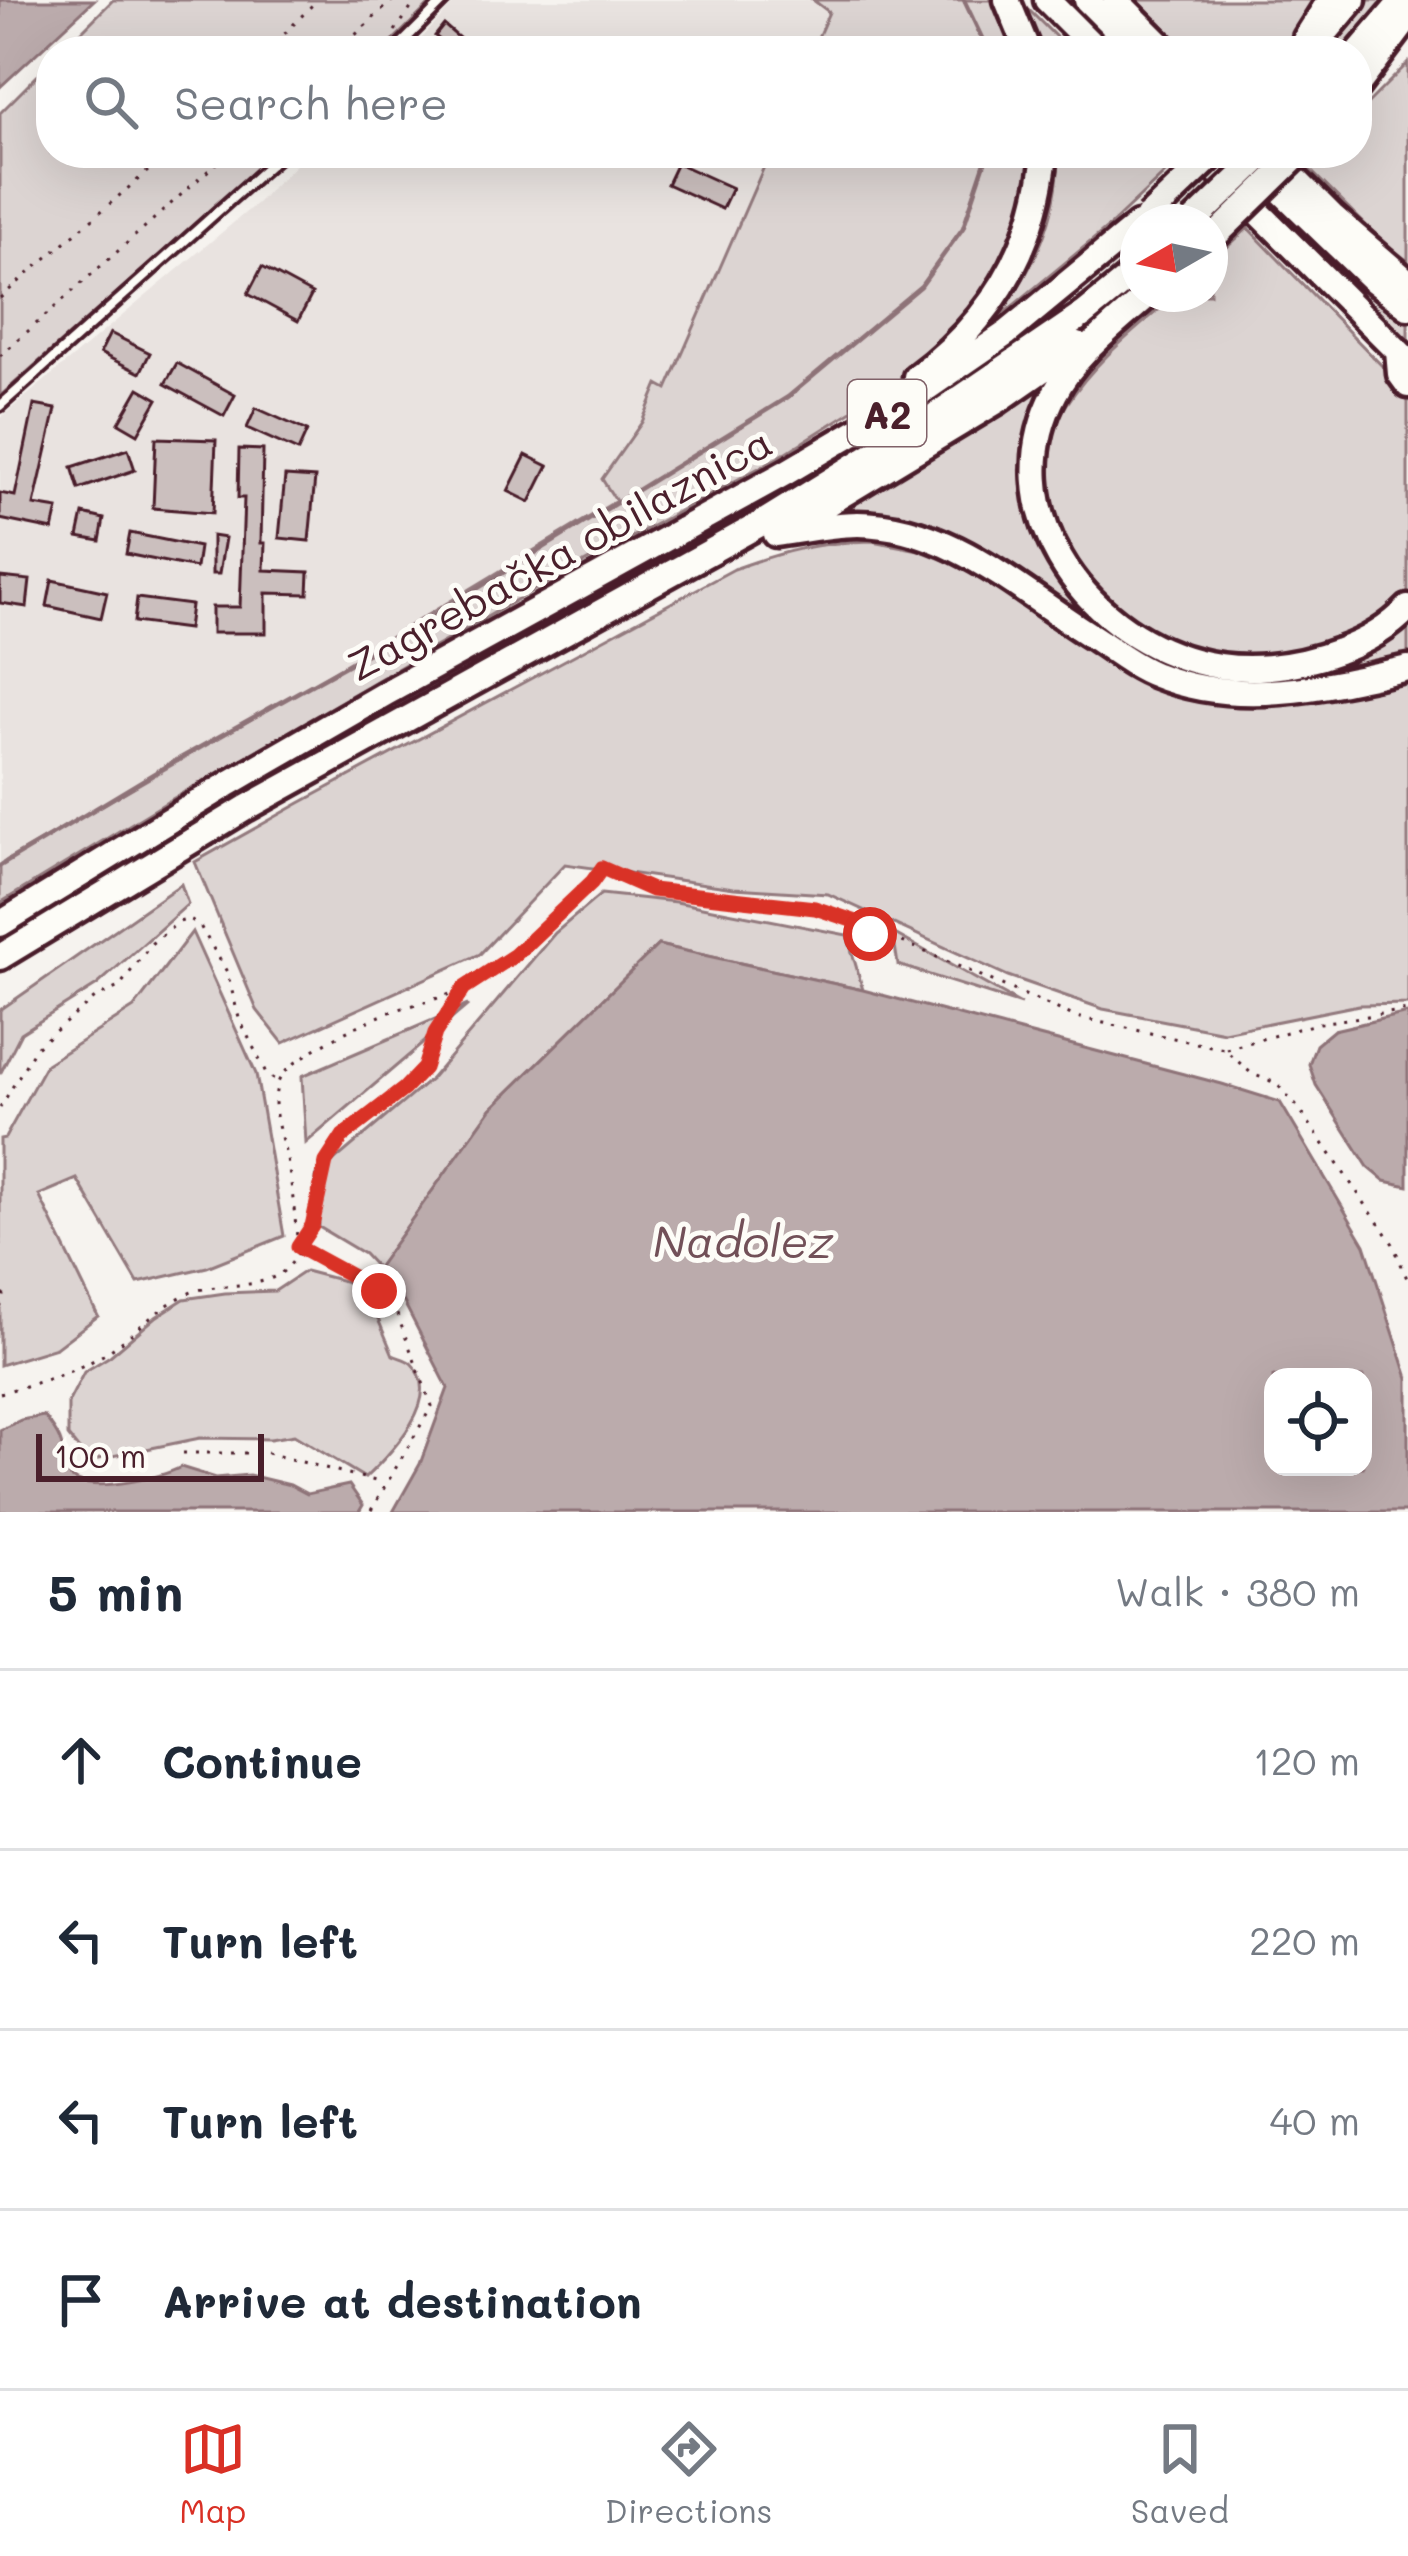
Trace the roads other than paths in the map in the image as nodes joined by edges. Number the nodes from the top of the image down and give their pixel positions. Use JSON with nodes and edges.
{"nodes":[{"id":1,"x":445,"y":0,"type":"edge"},
{"id":2,"x":1007,"y":0,"type":"edge"},
{"id":3,"x":1046,"y":0,"type":"edge"},
{"id":4,"x":1087,"y":0,"type":"edge"},
{"id":5,"x":1330,"y":0,"type":"edge"},
{"id":6,"x":1352,"y":0,"type":"edge"},
{"id":7,"x":1403,"y":0,"type":"edge"},
{"id":8,"x":1125,"y":7,"type":"edge"},
{"id":9,"x":1408,"y":18,"type":"edge"},
{"id":10,"x":409,"y":36,"type":"edge"},
{"id":11,"x":1022,"y":36,"type":"edge"},
{"id":12,"x":1082,"y":36,"type":"edge"},
{"id":13,"x":1123,"y":36,"type":"edge"},
{"id":14,"x":1153,"y":36,"type":"edge"},
{"id":15,"x":1308,"y":36,"type":"edge"},
{"id":16,"x":1322,"y":36,"type":"edge"},
{"id":17,"x":1372,"y":37,"type":"edge"},
{"id":18,"x":1408,"y":46,"type":"edge"},
{"id":19,"x":1372,"y":66,"type":"edge"},
{"id":20,"x":1372,"y":81,"type":"edge"},
{"id":21,"x":266,"y":168,"type":"edge"},
{"id":22,"x":1043,"y":168,"type":"edge"},
{"id":23,"x":1199,"y":168,"type":"edge"},
{"id":24,"x":1214,"y":168,"type":"edge"},
{"id":25,"x":1251,"y":168,"type":"edge"},
{"id":26,"x":1257,"y":168,"type":"edge"},
{"id":27,"x":1282,"y":168,"type":"edge"},
{"id":28,"x":1285,"y":168,"type":"edge"},
{"id":29,"x":1160,"y":204,"type":"edge"},
{"id":30,"x":1212,"y":204,"type":"edge"},
{"id":31,"x":1228,"y":223,"type":"edge"},
{"id":32,"x":1120,"y":239,"type":"edge"},
{"id":33,"x":1364,"y":243,"type":"junction"},
{"id":34,"x":1408,"y":270,"type":"edge"},
{"id":35,"x":1408,"y":282,"type":"edge"},
{"id":36,"x":1120,"y":285,"type":"edge"},
{"id":37,"x":1408,"y":307,"type":"edge"},
{"id":38,"x":1123,"y":312,"type":"edge"},
{"id":39,"x":1129,"y":312,"type":"edge"},
{"id":40,"x":1403,"y":356,"type":"edge"},
{"id":41,"x":1408,"y":385,"type":"edge"},
{"id":42,"x":0,"y":406,"type":"edge"},
{"id":43,"x":683,"y":531,"type":"junction"},
{"id":44,"x":776,"y":534,"type":"junction"},
{"id":45,"x":605,"y":608,"type":"junction"},
{"id":46,"x":1408,"y":608,"type":"edge"},
{"id":47,"x":1408,"y":668,"type":"edge"},
{"id":48,"x":0,"y":924,"type":"edge"},
{"id":49,"x":0,"y":957,"type":"edge"}],
"edges":[{"from":1,"to":10,"type":"lane"},
{"from":2,"to":11,"type":"highway"},
{"from":3,"to":12,"type":"highway"},
{"from":4,"to":13,"type":"highway"},
{"from":5,"to":15,"type":"highway"},
{"from":6,"to":16,"type":"highway"},
{"from":7,"to":17,"type":"highway"},
{"from":8,"to":14,"type":"highway"},
{"from":9,"to":19,"type":"highway"},
{"from":18,"to":20,"type":"highway"},
{"from":21,"to":42,"type":"lane"},
{"from":22,"to":43,"type":"highway"},
{"from":23,"to":29,"type":"highway","name":"Zagrebačka obilaznica","number":"A2","bridge":true},
{"from":24,"to":40,"type":"highway"},
{"from":25,"to":30,"type":"highway","bridge":true},
{"from":26,"to":37,"type":"highway"},
{"from":27,"to":33,"type":"highway"},
{"from":28,"to":31,"type":"highway","bridge":true},
{"from":32,"to":43,"type":"highway","name":"Zagrebačka obilaznica","number":"A2"},
{"from":33,"to":34,"type":"highway"},
{"from":33,"to":35,"type":"highway"},
{"from":36,"to":45,"type":"highway","name":"Zagrebačka obilaznica","number":"A2"},
{"from":38,"to":44,"type":"highway"},
{"from":39,"to":46,"type":"highway"},
{"from":40,"to":41,"type":"highway"},
{"from":43,"to":48,"type":"highway","name":"Zagrebačka obilaznica","number":"A2"},
{"from":44,"to":45,"type":"highway"},
{"from":44,"to":47,"type":"highway"},
{"from":45,"to":49,"type":"highway","name":"Zagrebačka obilaznica","number":"A2"}]}
